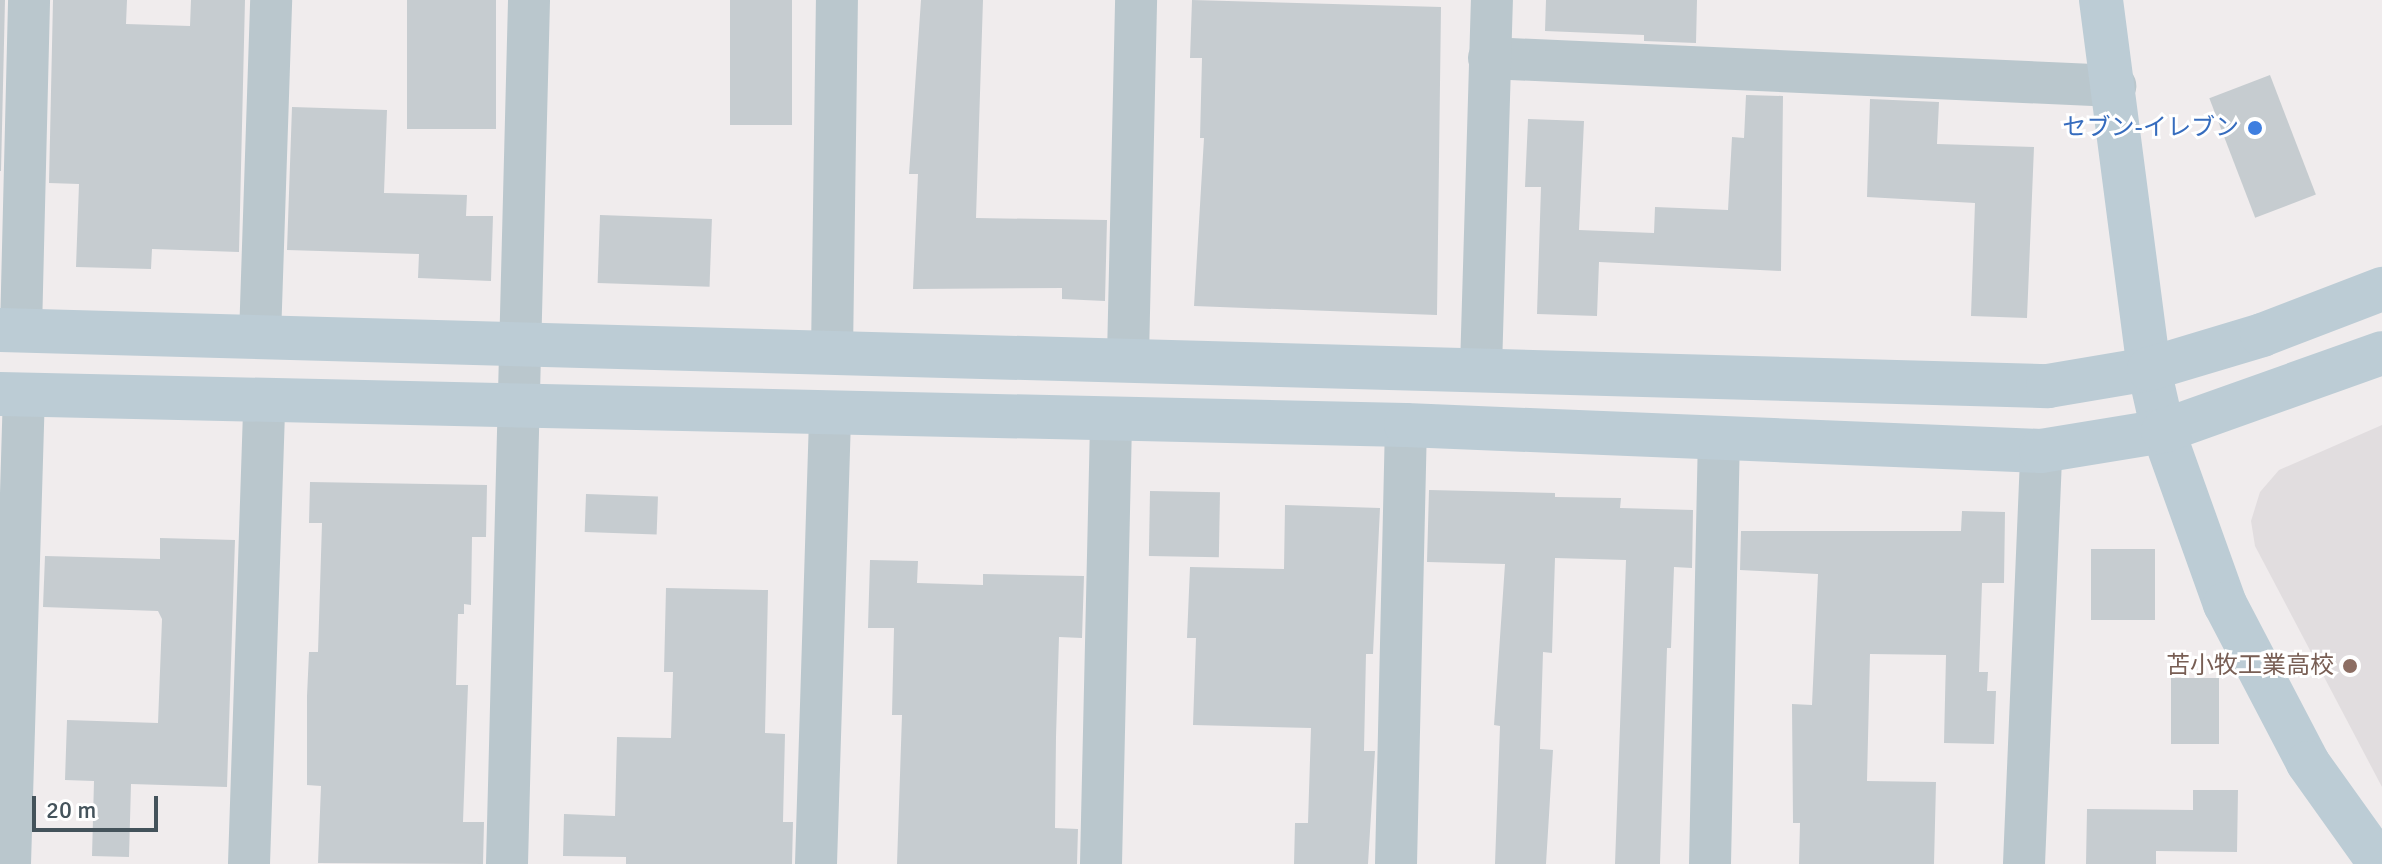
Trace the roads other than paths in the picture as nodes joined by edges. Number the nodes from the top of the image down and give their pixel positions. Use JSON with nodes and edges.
{"nodes":[{"id":1,"x":29,"y":0,"type":"edge"},
{"id":2,"x":271,"y":0,"type":"edge"},
{"id":3,"x":529,"y":0,"type":"edge"},
{"id":4,"x":837,"y":0,"type":"edge"},
{"id":5,"x":1136,"y":0,"type":"edge"},
{"id":6,"x":1492,"y":0,"type":"edge"},
{"id":7,"x":2101,"y":0,"type":"edge"},
{"id":8,"x":1489,"y":58,"type":"junction"},
{"id":9,"x":2115,"y":86,"type":"junction"},
{"id":10,"x":2382,"y":289,"type":"edge"},
{"id":11,"x":10,"y":330,"type":"edge"},
{"id":12,"x":260,"y":337,"type":"junction"},
{"id":13,"x":521,"y":342,"type":"junction"},
{"id":14,"x":832,"y":353,"type":"junction"},
{"id":15,"x":2382,"y":353,"type":"edge"},
{"id":16,"x":1128,"y":357,"type":"junction"},
{"id":17,"x":1481,"y":368,"type":"junction"},
{"id":18,"x":2149,"y":369,"type":"junction"},
{"id":19,"x":12,"y":395,"type":"edge"},
{"id":20,"x":264,"y":400,"type":"junction"},
{"id":21,"x":518,"y":407,"type":"junction"},
{"id":22,"x":830,"y":415,"type":"junction"},
{"id":23,"x":1111,"y":421,"type":"junction"},
{"id":24,"x":1406,"y":425,"type":"junction"},
{"id":25,"x":2163,"y":431,"type":"junction"},
{"id":26,"x":1719,"y":439,"type":"junction"},
{"id":27,"x":2041,"y":451,"type":"junction"},
{"id":28,"x":10,"y":864,"type":"edge"},
{"id":29,"x":249,"y":864,"type":"edge"},
{"id":30,"x":507,"y":864,"type":"edge"},
{"id":31,"x":816,"y":864,"type":"edge"},
{"id":32,"x":1101,"y":864,"type":"edge"},
{"id":33,"x":1396,"y":864,"type":"edge"},
{"id":34,"x":1710,"y":864,"type":"edge"},
{"id":35,"x":2024,"y":864,"type":"edge"},
{"id":36,"x":2380,"y":864,"type":"edge"}],
"edges":[{"from":1,"to":11,"type":"street"},
{"from":2,"to":12,"type":"street"},
{"from":3,"to":13,"type":"street"},
{"from":4,"to":14,"type":"street"},
{"from":5,"to":16,"type":"street"},
{"from":6,"to":8,"type":"street"},
{"from":7,"to":9,"type":"street"},
{"from":8,"to":9,"type":"street"},
{"from":8,"to":17,"type":"street"},
{"from":9,"to":18,"type":"street"},
{"from":10,"to":18,"type":"street"},
{"from":11,"to":12,"type":"street"},
{"from":12,"to":13,"type":"street"},
{"from":13,"to":14,"type":"street"},
{"from":13,"to":21,"type":"street"},
{"from":14,"to":16,"type":"street"},
{"from":15,"to":25,"type":"street"},
{"from":16,"to":17,"type":"street"},
{"from":17,"to":18,"type":"street"},
{"from":18,"to":25,"type":"street"},
{"from":19,"to":20,"type":"street"},
{"from":19,"to":28,"type":"street"},
{"from":20,"to":21,"type":"street"},
{"from":20,"to":29,"type":"street"},
{"from":21,"to":22,"type":"street"},
{"from":21,"to":30,"type":"street"},
{"from":22,"to":23,"type":"street"},
{"from":22,"to":31,"type":"street"},
{"from":23,"to":24,"type":"street"},
{"from":23,"to":32,"type":"street"},
{"from":24,"to":26,"type":"street"},
{"from":24,"to":33,"type":"street"},
{"from":25,"to":27,"type":"street"},
{"from":25,"to":36,"type":"street"},
{"from":26,"to":27,"type":"street"},
{"from":26,"to":34,"type":"street"},
{"from":27,"to":35,"type":"street"}]}
